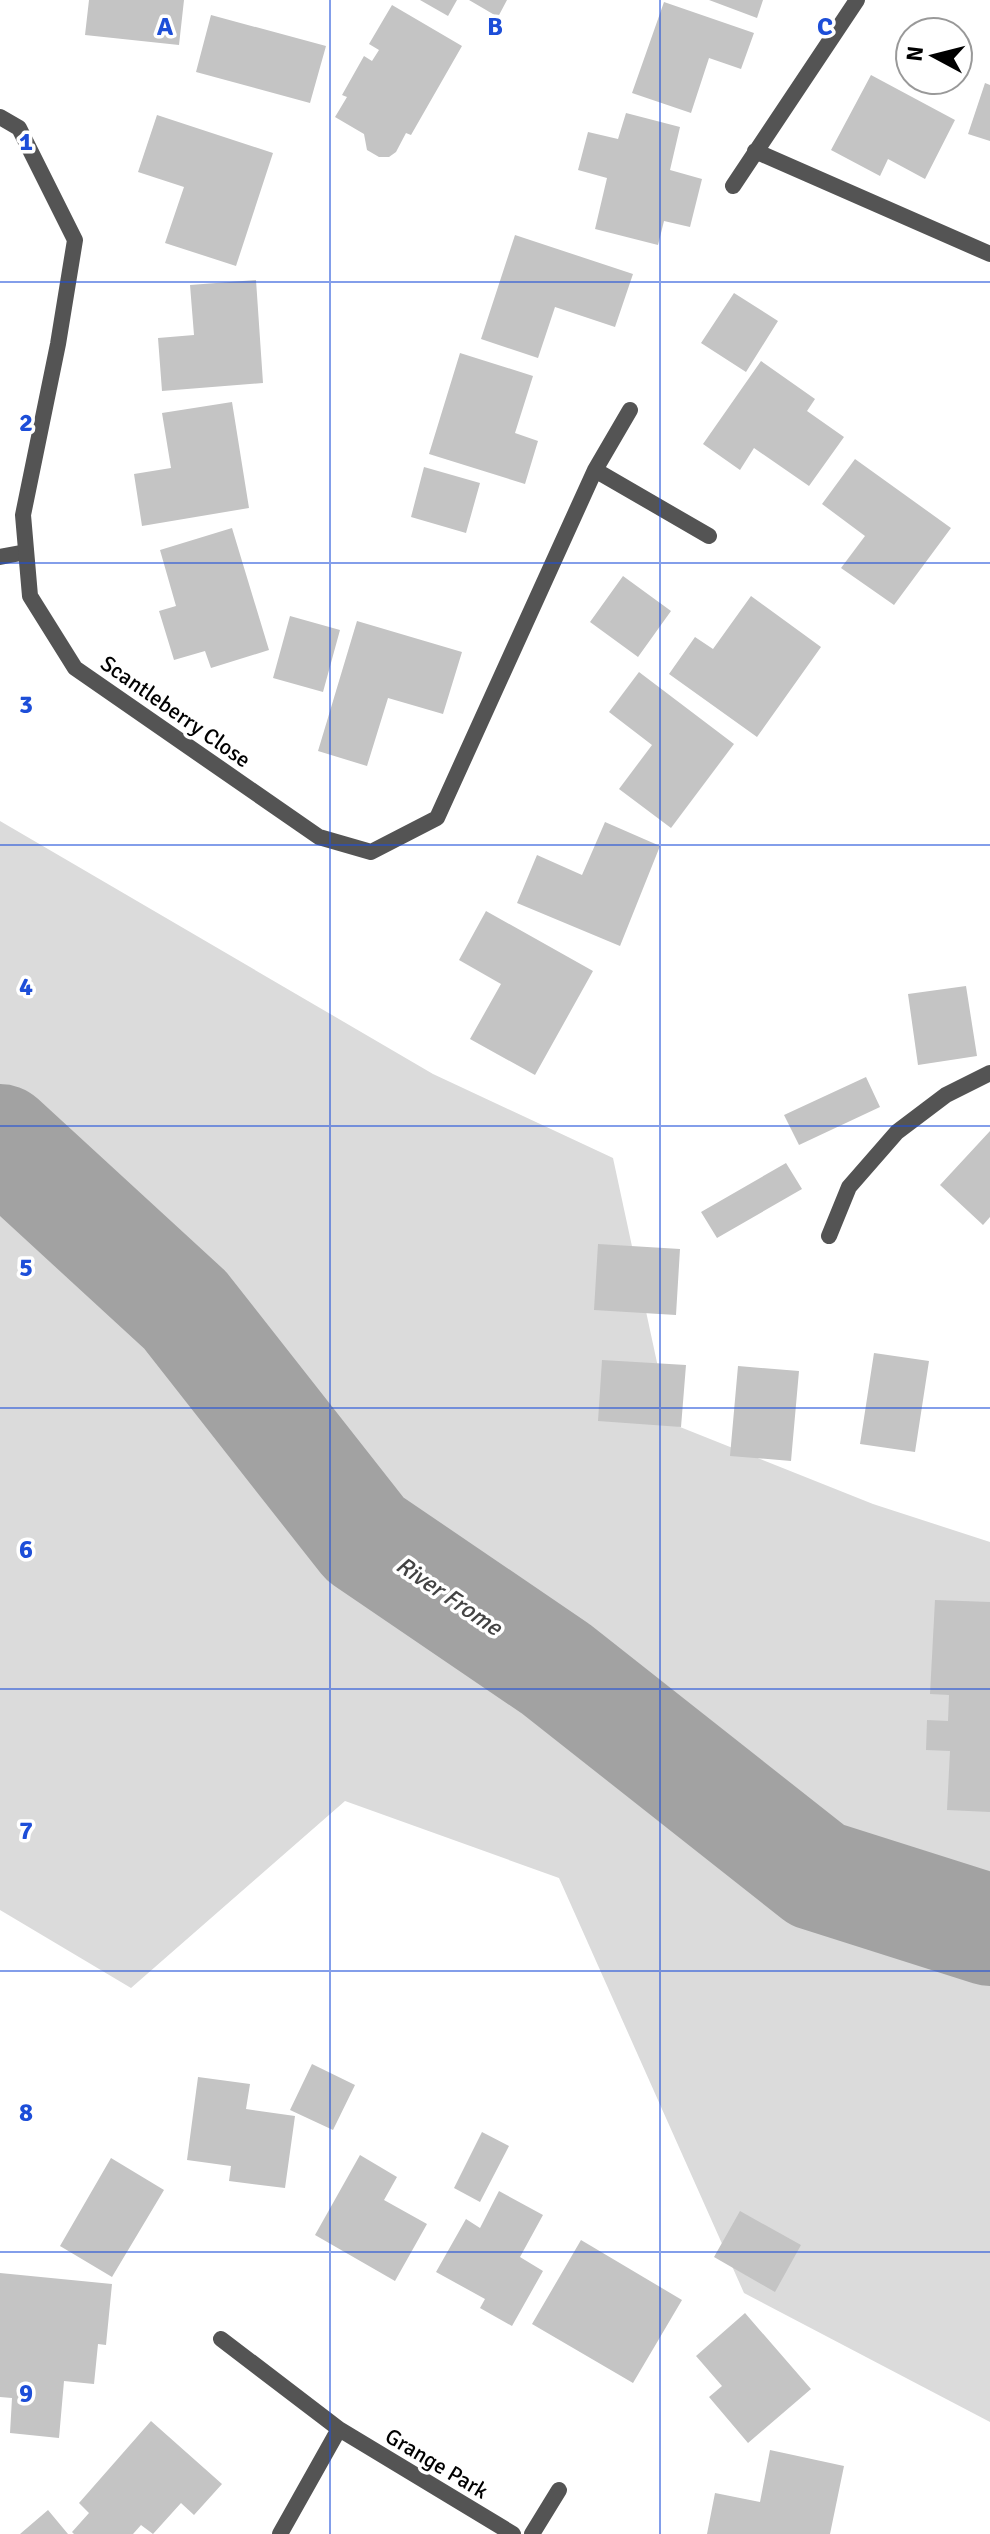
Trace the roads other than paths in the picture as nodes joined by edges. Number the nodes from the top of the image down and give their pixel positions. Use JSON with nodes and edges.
{"nodes":[{"id":1,"x":857,"y":0,"type":"edge"},
{"id":2,"x":0,"y":117,"type":"edge"},
{"id":3,"x":755,"y":151,"type":"junction"},
{"id":4,"x":733,"y":186,"type":"dead end"},
{"id":5,"x":990,"y":254,"type":"edge"},
{"id":6,"x":630,"y":410,"type":"dead end"},
{"id":7,"x":595,"y":470,"type":"junction"},
{"id":8,"x":709,"y":536,"type":"dead end"},
{"id":9,"x":26,"y":552,"type":"junction"},
{"id":10,"x":0,"y":557,"type":"edge"},
{"id":11,"x":990,"y":1073,"type":"edge"},
{"id":12,"x":829,"y":1236,"type":"dead end"},
{"id":13,"x":221,"y":2339,"type":"dead end"},
{"id":14,"x":339,"y":2429,"type":"junction"},
{"id":15,"x":559,"y":2490,"type":"dead end"},
{"id":16,"x":280,"y":2534,"type":"edge"},
{"id":17,"x":513,"y":2534,"type":"edge"},
{"id":18,"x":532,"y":2534,"type":"edge"}],
"edges":[{"from":1,"to":3,"type":"street"},
{"from":2,"to":9,"type":"street","name":"Scantleberry Close"},
{"from":3,"to":4,"type":"street"},
{"from":3,"to":5,"type":"street"},
{"from":6,"to":7,"type":"street","name":"Scantleberry Close"},
{"from":7,"to":8,"type":"street"},
{"from":7,"to":9,"type":"street","name":"Scantleberry Close"},
{"from":9,"to":10,"type":"street"},
{"from":11,"to":12,"type":"street"},
{"from":13,"to":14,"type":"street","name":"Grange Park"},
{"from":14,"to":16,"type":"street"},
{"from":14,"to":17,"type":"street","name":"Grange Park"},
{"from":15,"to":18,"type":"street"}]}
